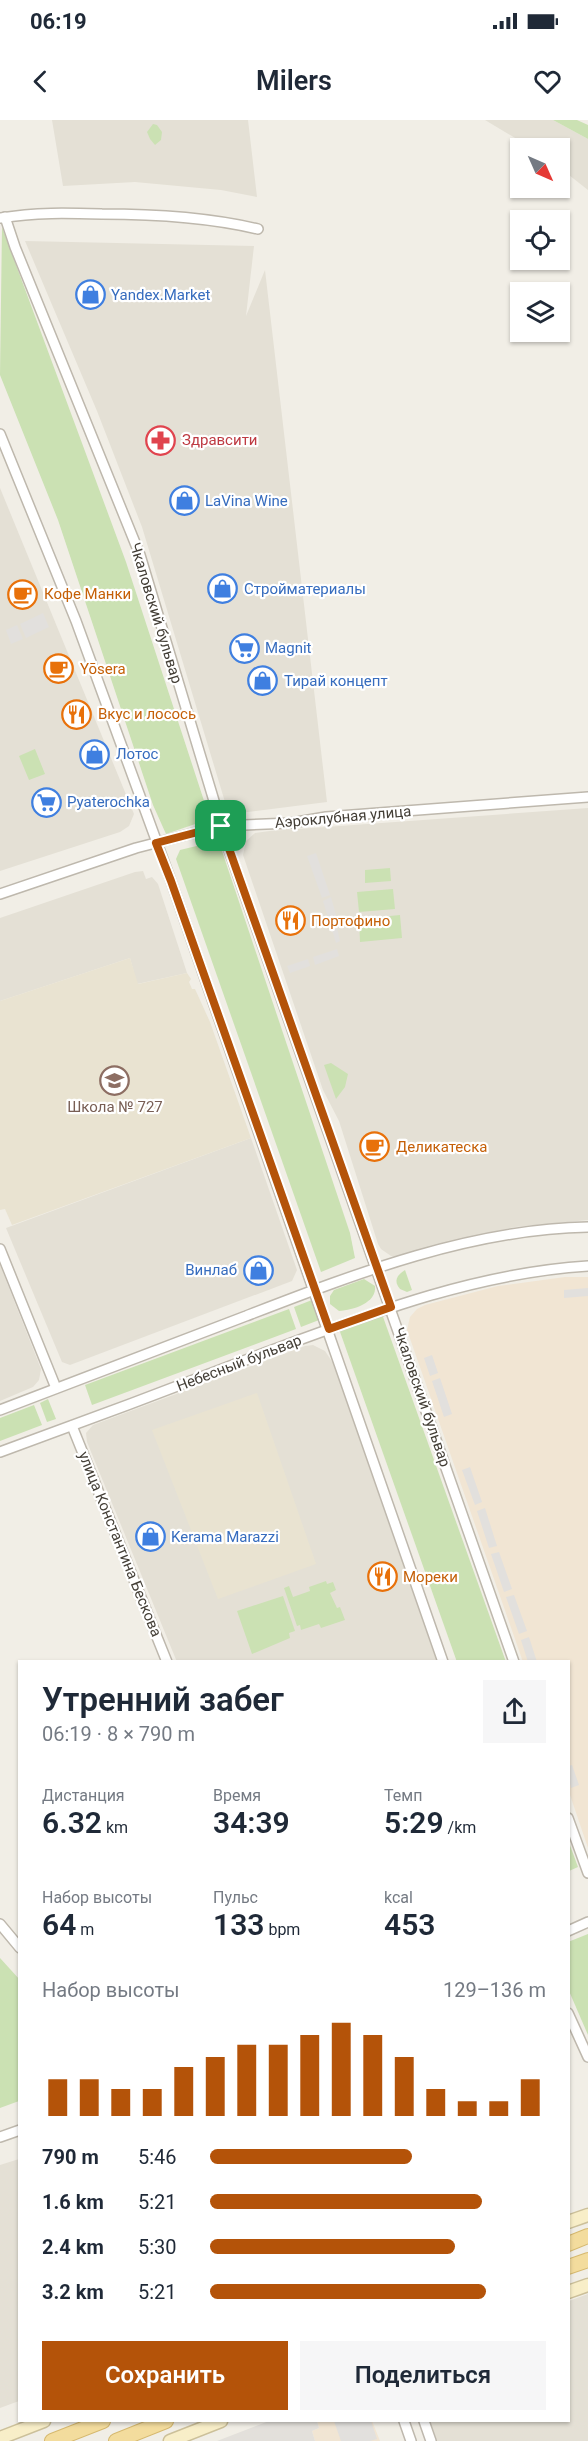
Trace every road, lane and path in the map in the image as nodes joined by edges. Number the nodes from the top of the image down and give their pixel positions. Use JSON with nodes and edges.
{"nodes":[{"id":1,"x":2,"y":218,"type":"edge"},
{"id":2,"x":258,"y":229,"type":"dead end"},
{"id":3,"x":0,"y":434,"type":"edge"},
{"id":4,"x":588,"y":797,"type":"edge"},
{"id":5,"x":221,"y":826,"type":"junction"},
{"id":6,"x":156,"y":843,"type":"junction"},
{"id":7,"x":0,"y":894,"type":"edge"},
{"id":8,"x":588,"y":1227,"type":"edge"},
{"id":9,"x":0,"y":1249,"type":"edge"},
{"id":10,"x":588,"y":1266,"type":"edge"},
{"id":11,"x":377,"y":1269,"type":"junction"},
{"id":12,"x":315,"y":1289,"type":"junction"},
{"id":13,"x":391,"y":1307,"type":"junction"},
{"id":14,"x":329,"y":1329,"type":"junction"},
{"id":15,"x":56,"y":1388,"type":"junction"},
{"id":16,"x":0,"y":1410,"type":"edge"},
{"id":17,"x":72,"y":1426,"type":"junction"},
{"id":18,"x":0,"y":1452,"type":"edge"},
{"id":19,"x":166,"y":1660,"type":"edge"},
{"id":20,"x":442,"y":1660,"type":"edge"},
{"id":21,"x":513,"y":1660,"type":"edge"},
{"id":22,"x":570,"y":1824,"type":"edge"},
{"id":23,"x":588,"y":1873,"type":"edge"},
{"id":24,"x":588,"y":1922,"type":"edge"},
{"id":25,"x":0,"y":1924,"type":"edge"},
{"id":26,"x":570,"y":1929,"type":"edge"},
{"id":27,"x":18,"y":1946,"type":"edge"},
{"id":28,"x":570,"y":2017,"type":"edge"},
{"id":29,"x":588,"y":2057,"type":"edge"},
{"id":30,"x":18,"y":2131,"type":"edge"},
{"id":31,"x":0,"y":2137,"type":"edge"},
{"id":32,"x":588,"y":2215,"type":"edge"},
{"id":33,"x":570,"y":2221,"type":"edge"},
{"id":34,"x":588,"y":2236,"type":"edge"},
{"id":35,"x":570,"y":2243,"type":"edge"},
{"id":36,"x":588,"y":2260,"type":"edge"},
{"id":37,"x":570,"y":2266,"type":"edge"},
{"id":38,"x":588,"y":2284,"type":"edge"},
{"id":39,"x":570,"y":2291,"type":"edge"},
{"id":40,"x":41,"y":2422,"type":"edge"},
{"id":41,"x":100,"y":2422,"type":"edge"},
{"id":42,"x":164,"y":2422,"type":"edge"},
{"id":43,"x":218,"y":2422,"type":"edge"},
{"id":44,"x":404,"y":2422,"type":"edge"},
{"id":45,"x":424,"y":2422,"type":"edge"},
{"id":46,"x":0,"y":2438,"type":"edge"},
{"id":47,"x":52,"y":2441,"type":"edge"},
{"id":48,"x":116,"y":2441,"type":"edge"},
{"id":49,"x":170,"y":2441,"type":"edge"},
{"id":50,"x":411,"y":2441,"type":"edge"},
{"id":51,"x":431,"y":2441,"type":"edge"}],
"edges":[{"from":1,"to":2,"type":"street"},
{"from":1,"to":5,"type":"street","name":"Чкаловский бульвар"},
{"from":3,"to":6,"type":"street"},
{"from":4,"to":5,"type":"street","name":"Аэроклубная улица"},
{"from":5,"to":6,"type":"street","name":"Аэроклубная улица"},
{"from":5,"to":11,"type":"street","name":"Чкаловский бульвар"},
{"from":6,"to":7,"type":"street","name":"Аэроклубная улица"},
{"from":6,"to":12,"type":"street"},
{"from":8,"to":11,"type":"street"},
{"from":9,"to":15,"type":"street"},
{"from":10,"to":13,"type":"street","name":"Небесный бульвар"},
{"from":11,"to":12,"type":"street"},
{"from":11,"to":13,"type":"street","name":"Чкаловский бульвар"},
{"from":12,"to":14,"type":"street"},
{"from":12,"to":15,"type":"street"},
{"from":13,"to":14,"type":"street","name":"Небесный бульвар"},
{"from":13,"to":21,"type":"street","name":"Чкаловский бульвар"},
{"from":14,"to":17,"type":"street","name":"Небесный бульвар"},
{"from":14,"to":20,"type":"street"},
{"from":15,"to":16,"type":"street"},
{"from":17,"to":18,"type":"street","name":"Небесный бульвар"},
{"from":17,"to":19,"type":"street","name":"улица Константина Бескова"},
{"from":22,"to":23,"type":"street"},
{"from":24,"to":26,"type":"street"},
{"from":25,"to":27,"type":"street"},
{"from":28,"to":29,"type":"street"},
{"from":30,"to":31,"type":"street"},
{"from":32,"to":33,"type":"street"},
{"from":34,"to":35,"type":"main road"},
{"from":36,"to":37,"type":"main road"},
{"from":38,"to":39,"type":"street"},
{"from":40,"to":46,"type":"street"},
{"from":41,"to":47,"type":"main road"},
{"from":42,"to":48,"type":"main road"},
{"from":43,"to":49,"type":"street"},
{"from":44,"to":50,"type":"street"},
{"from":45,"to":51,"type":"street"}]}
